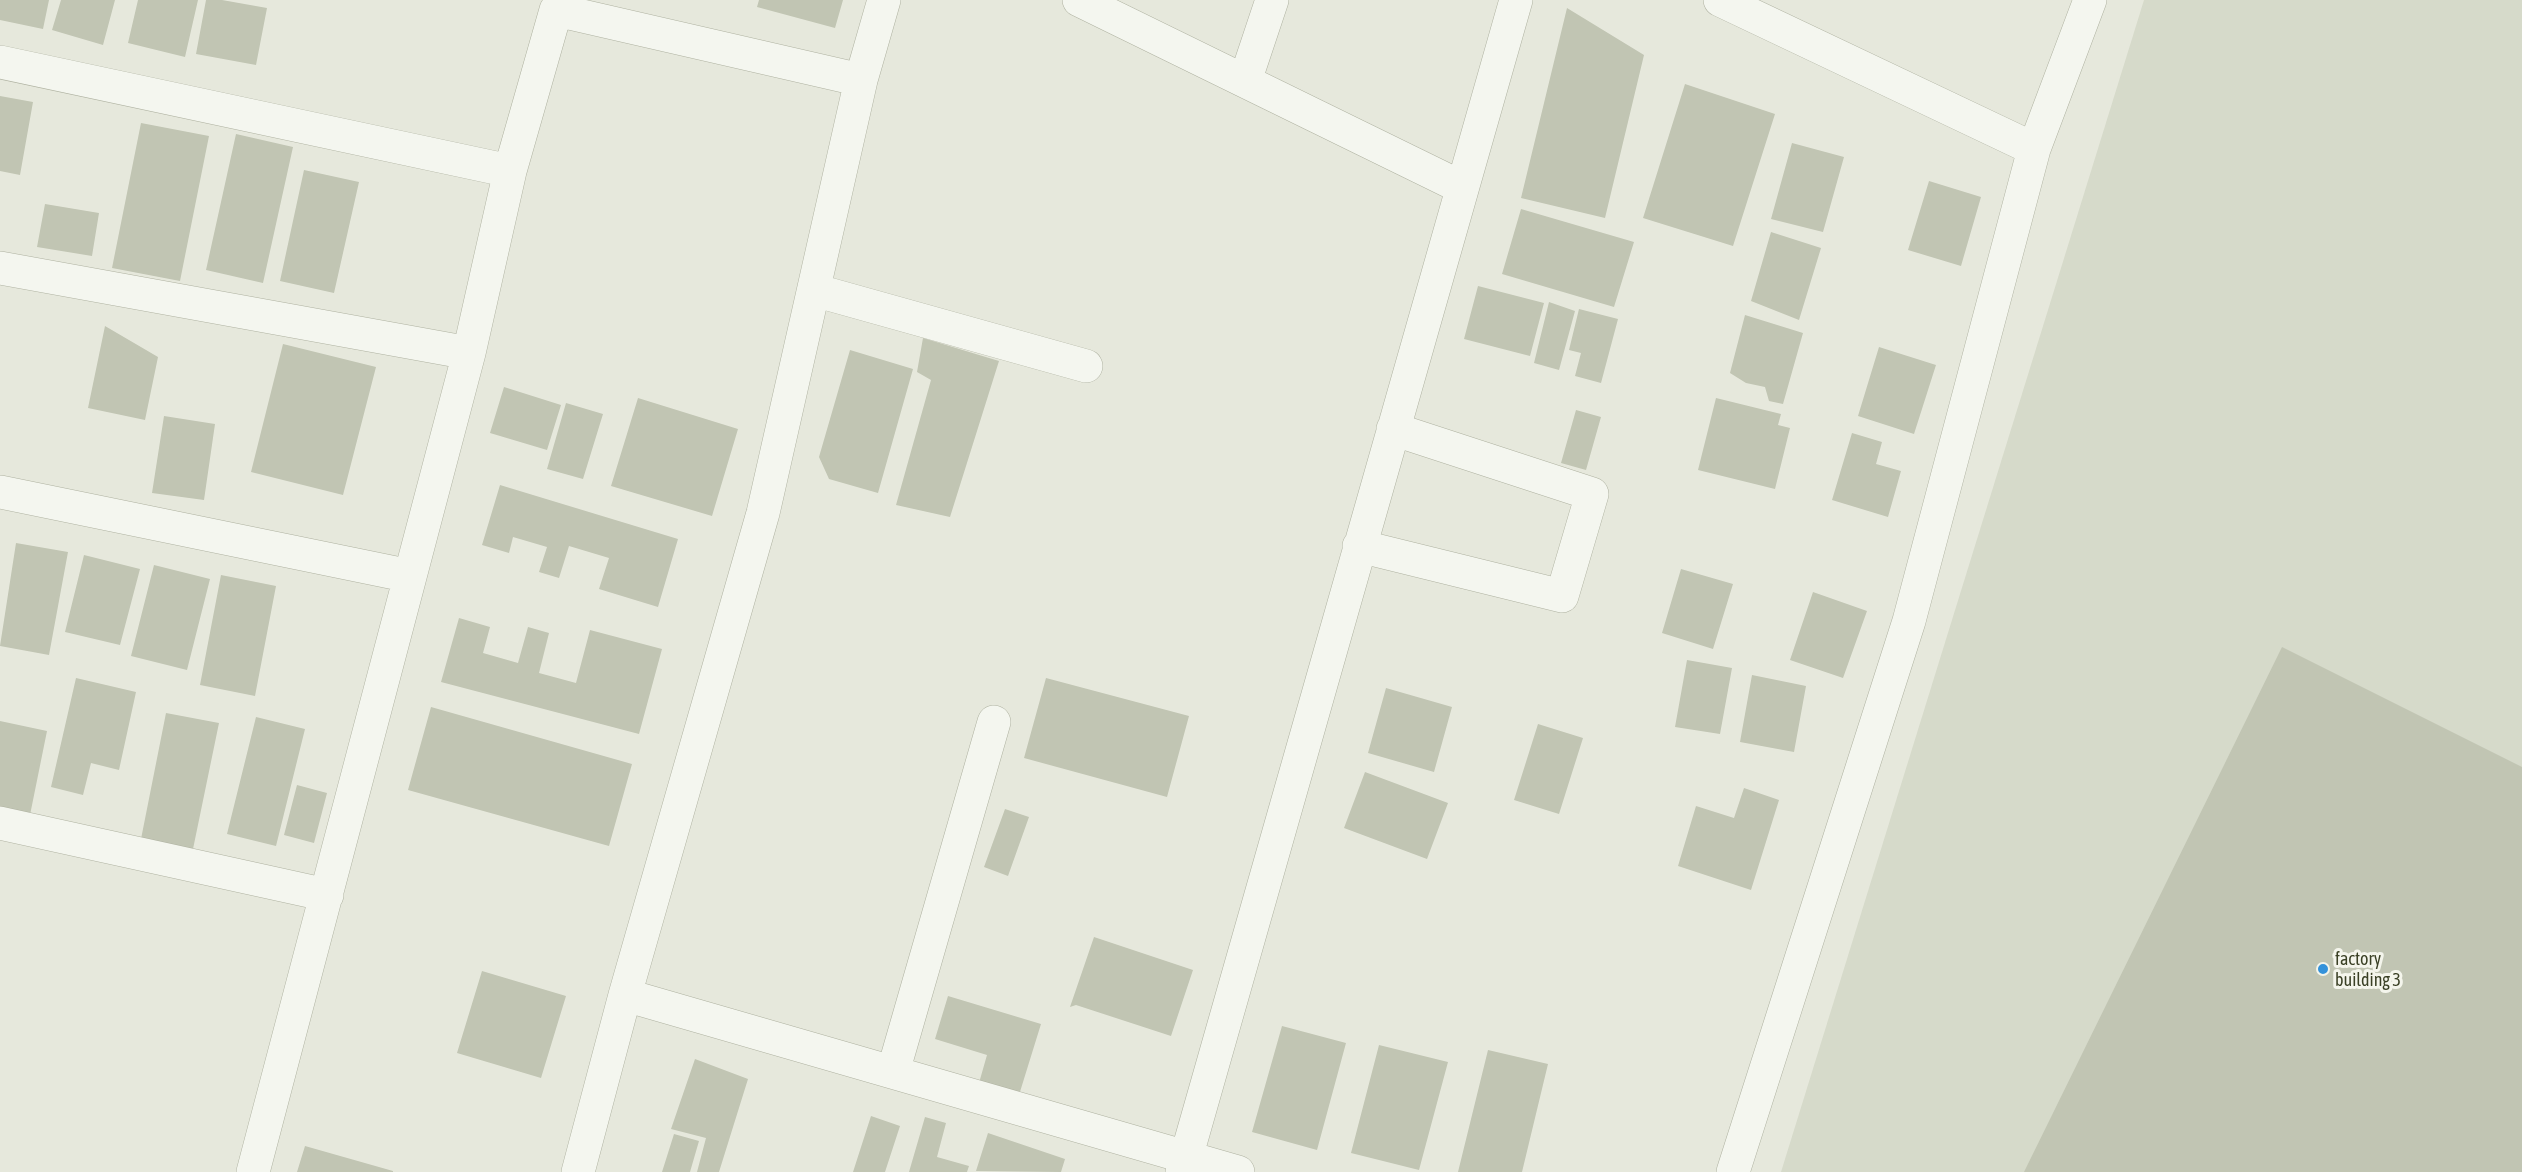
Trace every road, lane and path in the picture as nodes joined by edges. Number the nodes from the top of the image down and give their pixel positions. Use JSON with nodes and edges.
{"nodes":[{"id":1,"x":884,"y":0,"type":"edge"},
{"id":2,"x":1079,"y":0,"type":"edge"},
{"id":3,"x":1272,"y":0,"type":"edge"},
{"id":4,"x":1516,"y":0,"type":"edge"},
{"id":5,"x":1720,"y":0,"type":"edge"},
{"id":6,"x":2090,"y":0,"type":"edge"},
{"id":7,"x":557,"y":5,"type":"edge"},
{"id":8,"x":0,"y":62,"type":"edge"},
{"id":9,"x":861,"y":80,"type":"junction"},
{"id":10,"x":1245,"y":81,"type":"junction"},
{"id":11,"x":2034,"y":149,"type":"junction"},
{"id":12,"x":510,"y":171,"type":"junction"},
{"id":13,"x":1461,"y":187,"type":"junction"},
{"id":14,"x":0,"y":268,"type":"edge"},
{"id":15,"x":814,"y":290,"type":"junction"},
{"id":16,"x":469,"y":353,"type":"junction"},
{"id":17,"x":1086,"y":366,"type":"dead end"},
{"id":18,"x":1392,"y":429,"type":"junction"},
{"id":19,"x":0,"y":492,"type":"edge"},
{"id":20,"x":1359,"y":546,"type":"junction"},
{"id":21,"x":410,"y":576,"type":"junction"},
{"id":22,"x":994,"y":722,"type":"dead end"},
{"id":23,"x":0,"y":823,"type":"edge"},
{"id":24,"x":327,"y":895,"type":"junction"},
{"id":25,"x":626,"y":995,"type":"junction"},
{"id":26,"x":893,"y":1072,"type":"junction"},
{"id":27,"x":1184,"y":1165,"type":"edge"},
{"id":28,"x":253,"y":1172,"type":"edge"},
{"id":29,"x":578,"y":1172,"type":"edge"},
{"id":30,"x":1238,"y":1172,"type":"edge"},
{"id":31,"x":1733,"y":1172,"type":"edge"}],
"edges":[{"from":1,"to":9,"type":"street"},
{"from":2,"to":10,"type":"street"},
{"from":3,"to":10,"type":"street"},
{"from":4,"to":13,"type":"street"},
{"from":5,"to":11,"type":"street"},
{"from":6,"to":11,"type":"street"},
{"from":7,"to":9,"type":"street"},
{"from":7,"to":12,"type":"street"},
{"from":8,"to":12,"type":"street"},
{"from":9,"to":15,"type":"street"},
{"from":10,"to":13,"type":"street"},
{"from":11,"to":31,"type":"street"},
{"from":12,"to":16,"type":"street"},
{"from":13,"to":18,"type":"street"},
{"from":14,"to":16,"type":"street"},
{"from":15,"to":17,"type":"street"},
{"from":15,"to":25,"type":"street"},
{"from":16,"to":21,"type":"street"},
{"from":18,"to":20,"type":"street"},
{"from":18,"to":20,"type":"street"},
{"from":19,"to":21,"type":"street"},
{"from":20,"to":27,"type":"street"},
{"from":21,"to":24,"type":"street"},
{"from":22,"to":26,"type":"street"},
{"from":23,"to":24,"type":"street"},
{"from":24,"to":28,"type":"street"},
{"from":25,"to":26,"type":"street"},
{"from":25,"to":29,"type":"street"},
{"from":26,"to":27,"type":"street"},
{"from":27,"to":30,"type":"street"}]}
